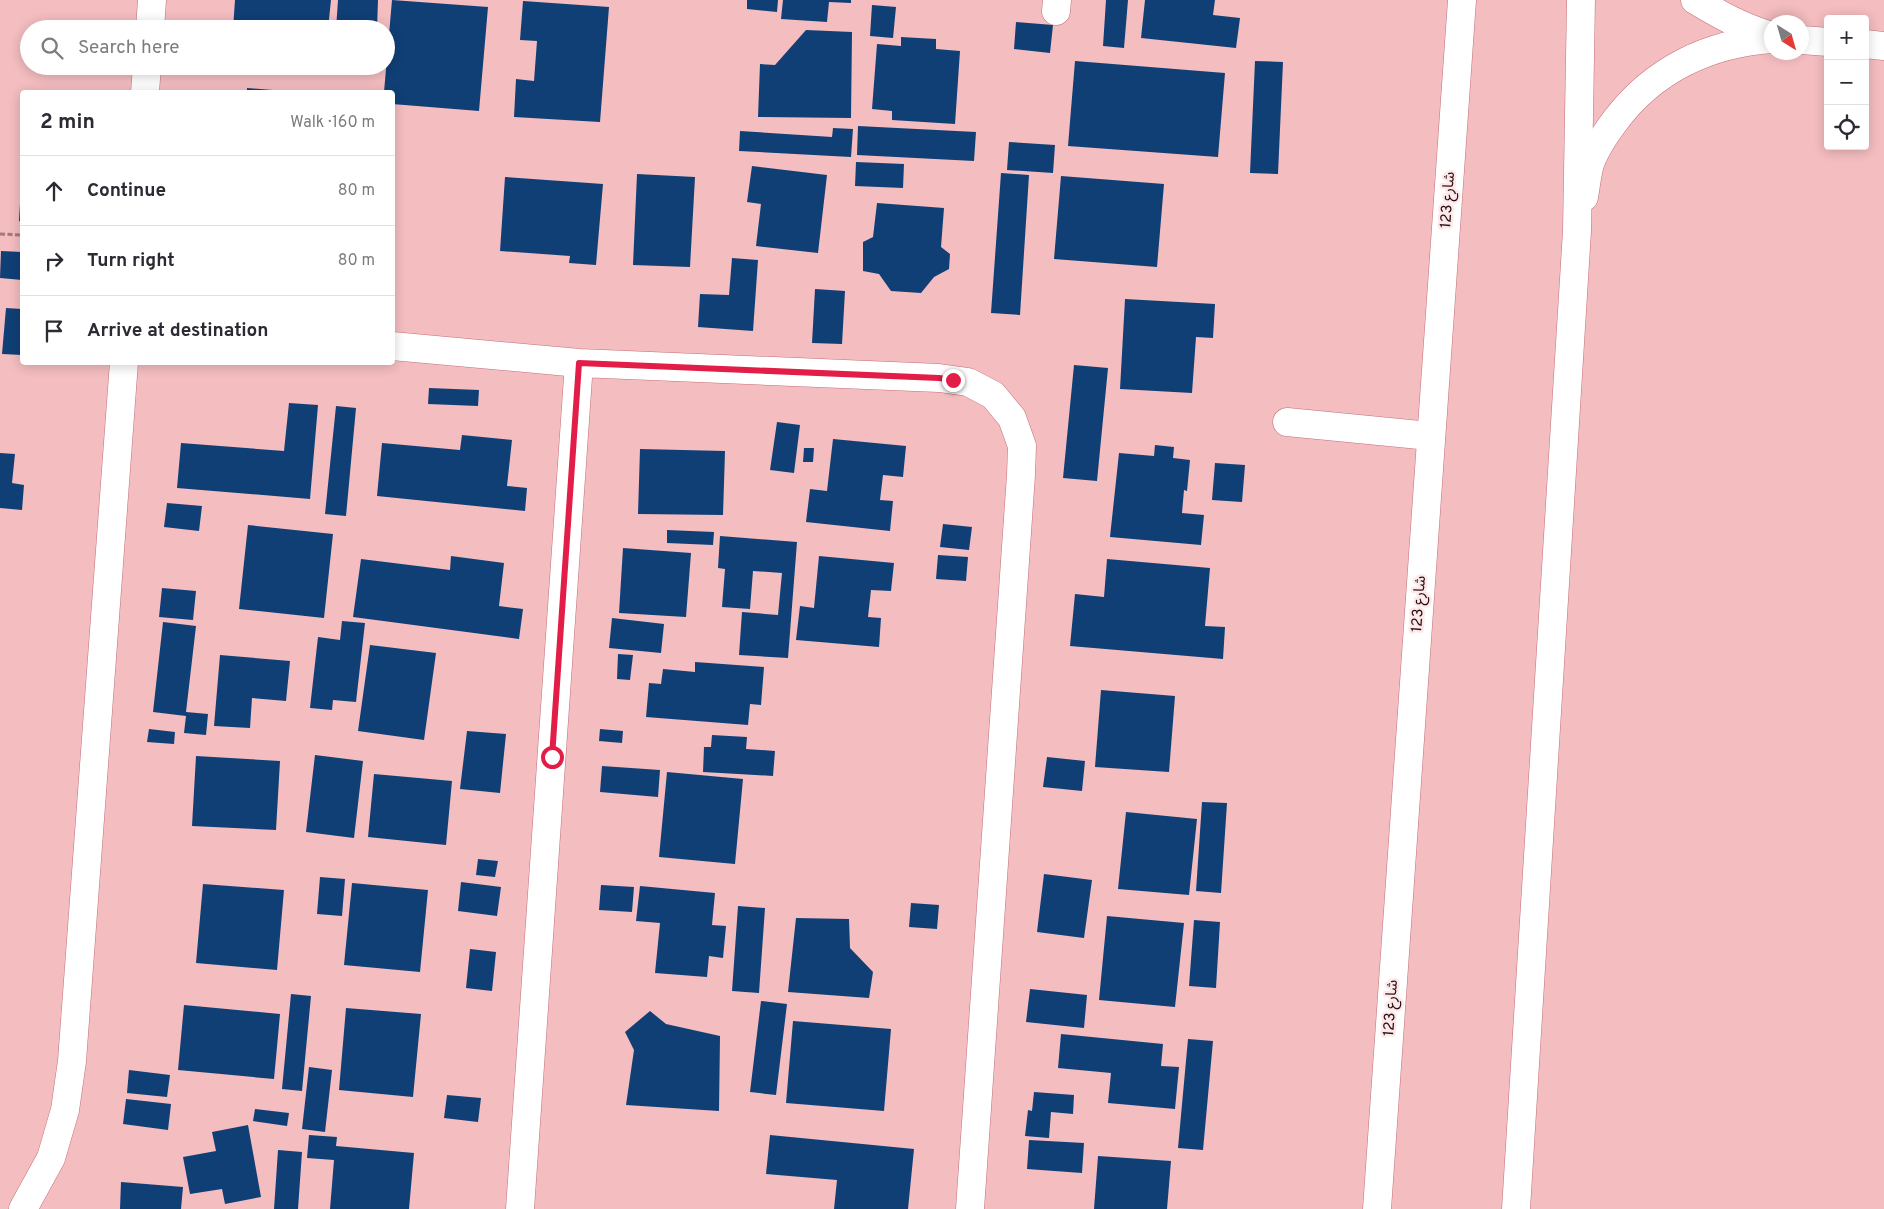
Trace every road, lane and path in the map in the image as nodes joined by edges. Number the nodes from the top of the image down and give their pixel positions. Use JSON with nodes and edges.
{"nodes":[{"id":1,"x":152,"y":0,"type":"edge"},
{"id":2,"x":1462,"y":0,"type":"edge"},
{"id":3,"x":1581,"y":0,"type":"edge"},
{"id":4,"x":1695,"y":0,"type":"edge"},
{"id":5,"x":151,"y":20,"type":"edge"},
{"id":6,"x":1764,"y":35,"type":"edge"},
{"id":7,"x":1764,"y":39,"type":"edge"},
{"id":8,"x":1809,"y":41,"type":"edge"},
{"id":9,"x":1824,"y":42,"type":"edge"},
{"id":10,"x":1869,"y":44,"type":"edge"},
{"id":11,"x":1884,"y":46,"type":"edge"},
{"id":12,"x":146,"y":75,"type":"edge"},
{"id":13,"x":145,"y":90,"type":"edge"},
{"id":14,"x":1577,"y":231,"type":"junction"},
{"id":15,"x":0,"y":234,"type":"edge"},
{"id":16,"x":20,"y":236,"type":"edge"},
{"id":17,"x":395,"y":346,"type":"edge"},
{"id":18,"x":579,"y":363,"type":"junction"},
{"id":19,"x":124,"y":365,"type":"edge"},
{"id":20,"x":1287,"y":422,"type":"dead end"},
{"id":21,"x":1430,"y":436,"type":"junction"},
{"id":22,"x":23,"y":1209,"type":"edge"},
{"id":23,"x":520,"y":1209,"type":"edge"},
{"id":24,"x":970,"y":1209,"type":"edge"},
{"id":25,"x":1377,"y":1209,"type":"edge"},
{"id":26,"x":1516,"y":1209,"type":"edge"}],
"edges":[{"from":1,"to":5,"type":"street"},
{"from":2,"to":21,"type":"street","name":"شارع 123"},
{"from":3,"to":14,"type":"street"},
{"from":4,"to":6,"type":"street"},
{"from":7,"to":14,"type":"street"},
{"from":8,"to":9,"type":"street"},
{"from":10,"to":11,"type":"street"},
{"from":12,"to":13,"type":"street"},
{"from":14,"to":26,"type":"street"},
{"from":15,"to":16,"type":"path"},
{"from":17,"to":18,"type":"street"},
{"from":18,"to":23,"type":"street"},
{"from":18,"to":24,"type":"street"},
{"from":19,"to":22,"type":"street"},
{"from":20,"to":21,"type":"street"},
{"from":21,"to":25,"type":"street","name":"شارع 123"}]}
